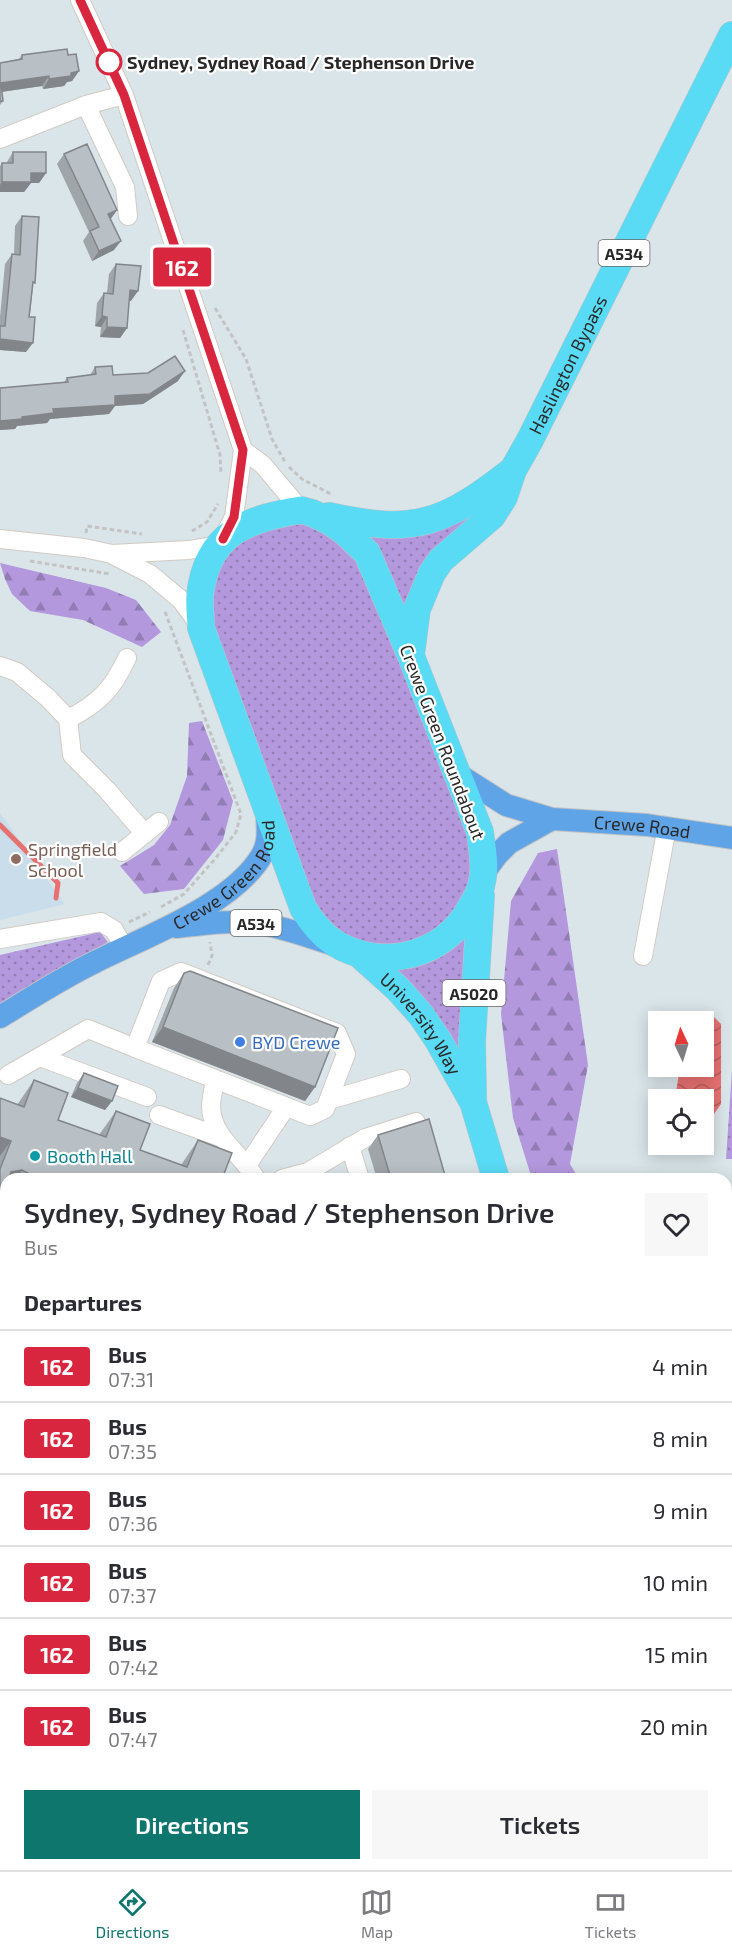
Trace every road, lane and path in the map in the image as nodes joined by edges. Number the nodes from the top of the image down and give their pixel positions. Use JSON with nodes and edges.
{"nodes":[{"id":1,"x":80,"y":0,"type":"edge"},
{"id":2,"x":732,"y":35,"type":"edge"},
{"id":3,"x":124,"y":95,"type":"junction"},
{"id":4,"x":86,"y":105,"type":"junction"},
{"id":5,"x":0,"y":139,"type":"edge"},
{"id":6,"x":128,"y":216,"type":"dead end"},
{"id":7,"x":213,"y":306,"type":"dead end"},
{"id":8,"x":180,"y":321,"type":"dead end"},
{"id":9,"x":243,"y":450,"type":"junction"},
{"id":10,"x":513,"y":470,"type":"junction"},
{"id":11,"x":221,"y":477,"type":"dead end"},
{"id":12,"x":333,"y":495,"type":"dead end"},
{"id":13,"x":220,"y":499,"type":"dead end"},
{"id":14,"x":306,"y":511,"type":"junction"},
{"id":15,"x":87,"y":526,"type":"dead end"},
{"id":16,"x":186,"y":534,"type":"dead end"},
{"id":17,"x":151,"y":535,"type":"dead end"},
{"id":18,"x":0,"y":539,"type":"edge"},
{"id":19,"x":220,"y":542,"type":"junction"},
{"id":20,"x":112,"y":554,"type":"junction"},
{"id":21,"x":23,"y":560,"type":"dead end"},
{"id":22,"x":112,"y":574,"type":"dead end"},
{"id":23,"x":160,"y":604,"type":"dead end"},
{"id":24,"x":201,"y":628,"type":"junction"},
{"id":25,"x":411,"y":656,"type":"junction"},
{"id":26,"x":127,"y":658,"type":"dead end"},
{"id":27,"x":0,"y":666,"type":"edge"},
{"id":28,"x":68,"y":719,"type":"junction"},
{"id":29,"x":456,"y":773,"type":"junction"},
{"id":30,"x":267,"y":811,"type":"junction"},
{"id":31,"x":552,"y":819,"type":"junction"},
{"id":32,"x":159,"y":822,"type":"dead end"},
{"id":33,"x":667,"y":827,"type":"junction"},
{"id":34,"x":144,"y":834,"type":"junction"},
{"id":35,"x":732,"y":838,"type":"edge"},
{"id":36,"x":122,"y":852,"type":"dead end"},
{"id":37,"x":483,"y":879,"type":"junction"},
{"id":38,"x":164,"y":929,"type":"junction"},
{"id":39,"x":210,"y":936,"type":"dead end"},
{"id":40,"x":0,"y":939,"type":"edge"},
{"id":41,"x":119,"y":939,"type":"junction"},
{"id":42,"x":352,"y":951,"type":"junction"},
{"id":43,"x":643,"y":956,"type":"dead end"},
{"id":44,"x":203,"y":981,"type":"junction"},
{"id":45,"x":0,"y":1017,"type":"edge"},
{"id":46,"x":135,"y":1048,"type":"junction"},
{"id":47,"x":40,"y":1057,"type":"junction"},
{"id":48,"x":8,"y":1075,"type":"dead end"},
{"id":49,"x":400,"y":1078,"type":"dead end"},
{"id":50,"x":215,"y":1079,"type":"junction"},
{"id":51,"x":147,"y":1097,"type":"dead end"},
{"id":52,"x":329,"y":1100,"type":"junction"},
{"id":53,"x":473,"y":1102,"type":"junction"},
{"id":54,"x":286,"y":1107,"type":"junction"},
{"id":55,"x":159,"y":1115,"type":"dead end"},
{"id":56,"x":416,"y":1122,"type":"edge"},
{"id":57,"x":220,"y":1137,"type":"junction"},
{"id":58,"x":350,"y":1146,"type":"junction"},
{"id":59,"x":252,"y":1172,"type":"edge"},
{"id":60,"x":313,"y":1173,"type":"edge"},
{"id":61,"x":358,"y":1173,"type":"edge"},
{"id":62,"x":494,"y":1173,"type":"edge"}],
"edges":[{"from":1,"to":3,"type":"street"},
{"from":2,"to":10,"type":"highway","name":"Haslington Bypass","number":"A534"},
{"from":3,"to":4,"type":"street"},
{"from":3,"to":9,"type":"street"},
{"from":4,"to":5,"type":"street"},
{"from":4,"to":6,"type":"street"},
{"from":7,"to":12,"type":"path"},
{"from":8,"to":11,"type":"path"},
{"from":9,"to":14,"type":"street"},
{"from":9,"to":19,"type":"street"},
{"from":10,"to":14,"type":"highway","name":"Haslington Bypass","number":"A534"},
{"from":10,"to":25,"type":"highway","name":"Haslington Bypass","number":"A534"},
{"from":13,"to":16,"type":"path"},
{"from":14,"to":19,"type":"highway"},
{"from":14,"to":25,"type":"highway","name":"Crewe Green Roundabout"},
{"from":15,"to":17,"type":"path"},
{"from":18,"to":20,"type":"street"},
{"from":19,"to":20,"type":"street"},
{"from":19,"to":24,"type":"highway"},
{"from":20,"to":24,"type":"street"},
{"from":21,"to":22,"type":"path"},
{"from":23,"to":41,"type":"path"},
{"from":24,"to":30,"type":"highway"},
{"from":25,"to":29,"type":"highway","name":"Crewe Green Roundabout"},
{"from":26,"to":28,"type":"street"},
{"from":27,"to":28,"type":"street"},
{"from":28,"to":34,"type":"street"},
{"from":29,"to":31,"type":"main road","name":"Crewe Road"},
{"from":29,"to":37,"type":"highway","name":"Crewe Green Roundabout"},
{"from":30,"to":38,"type":"main road","name":"Crewe Green Road","number":"A534"},
{"from":30,"to":42,"type":"highway"},
{"from":31,"to":33,"type":"main road","name":"Crewe Road"},
{"from":31,"to":37,"type":"main road"},
{"from":32,"to":34,"type":"street"},
{"from":33,"to":35,"type":"main road","name":"Crewe Road"},
{"from":33,"to":43,"type":"street"},
{"from":34,"to":36,"type":"street"},
{"from":37,"to":42,"type":"highway"},
{"from":37,"to":53,"type":"highway","name":"University Way","number":"A5020"},
{"from":38,"to":41,"type":"main road","name":"Crewe Green Road","number":"A534"},
{"from":38,"to":42,"type":"main road","name":"Crewe Green Road","number":"A534"},
{"from":39,"to":44,"type":"path"},
{"from":40,"to":41,"type":"street"},
{"from":41,"to":45,"type":"main road","name":"Crewe Green Road","number":"A534"},
{"from":42,"to":53,"type":"highway","name":"University Way","number":"A5020"},
{"from":44,"to":46,"type":"street"},
{"from":44,"to":52,"type":"street"},
{"from":46,"to":47,"type":"street"},
{"from":46,"to":50,"type":"street"},
{"from":47,"to":48,"type":"street"},
{"from":47,"to":51,"type":"street"},
{"from":49,"to":52,"type":"street"},
{"from":50,"to":54,"type":"street"},
{"from":50,"to":57,"type":"street"},
{"from":52,"to":54,"type":"street"},
{"from":53,"to":62,"type":"highway","name":"University Way","number":"A5020"},
{"from":54,"to":59,"type":"street"},
{"from":55,"to":57,"type":"street"},
{"from":56,"to":58,"type":"street"},
{"from":57,"to":59,"type":"street"},
{"from":58,"to":60,"type":"street"},
{"from":58,"to":61,"type":"street"}]}
